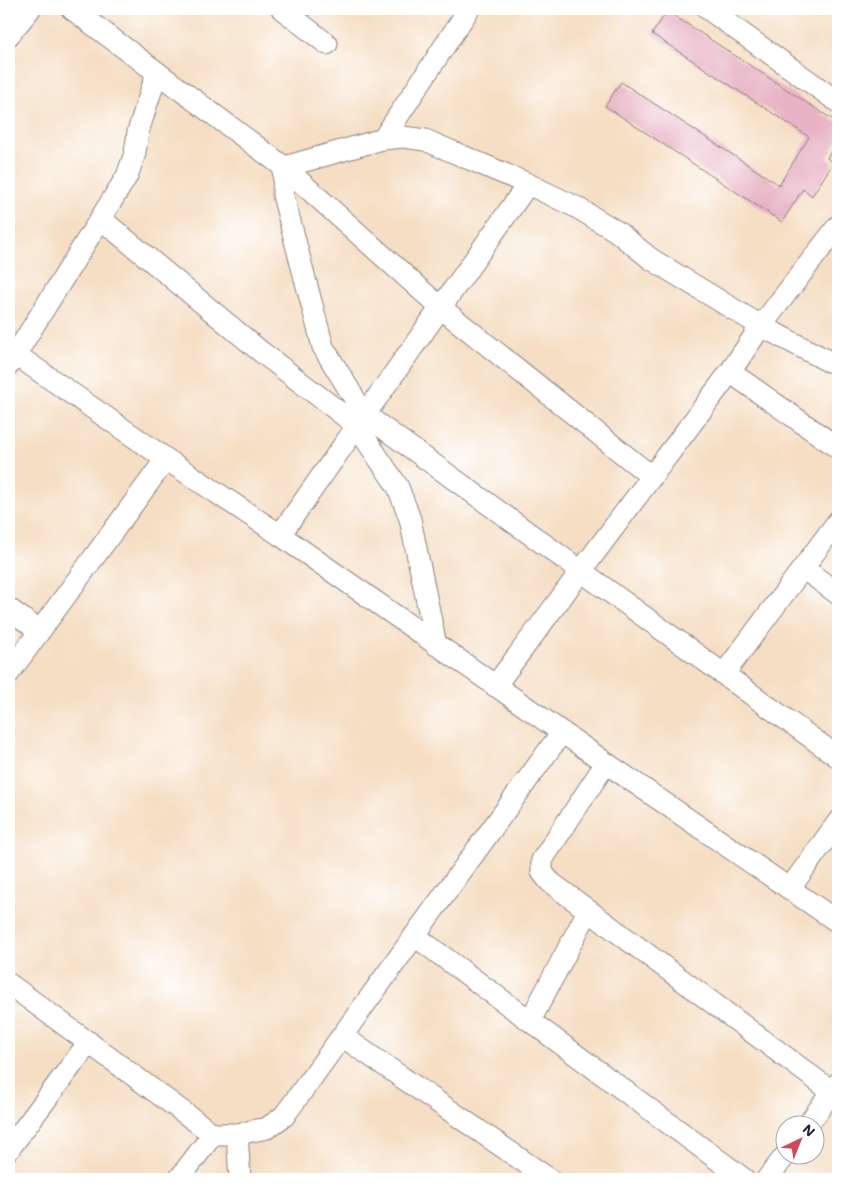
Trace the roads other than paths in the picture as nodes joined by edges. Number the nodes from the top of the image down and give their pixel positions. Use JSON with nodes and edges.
{"nodes":[{"id":1,"x":30,"y":9,"type":"edge"},
{"id":2,"x":72,"y":9,"type":"edge"},
{"id":3,"x":282,"y":9,"type":"edge"},
{"id":4,"x":469,"y":9,"type":"edge"},
{"id":5,"x":708,"y":9,"type":"edge"},
{"id":6,"x":9,"y":35,"type":"edge"},
{"id":7,"x":327,"y":44,"type":"dead end"},
{"id":8,"x":157,"y":72,"type":"junction"},
{"id":9,"x":838,"y":102,"type":"edge"},
{"id":10,"x":383,"y":139,"type":"junction"},
{"id":11,"x":284,"y":167,"type":"junction"},
{"id":12,"x":528,"y":184,"type":"junction"},
{"id":13,"x":101,"y":219,"type":"junction"},
{"id":14,"x":838,"y":226,"type":"edge"},
{"id":15,"x":441,"y":308,"type":"junction"},
{"id":16,"x":761,"y":326,"type":"junction"},
{"id":17,"x":11,"y":356,"type":"edge"},
{"id":18,"x":838,"y":363,"type":"edge"},
{"id":19,"x":730,"y":372,"type":"junction"},
{"id":20,"x":360,"y":420,"type":"junction"},
{"id":21,"x":838,"y":448,"type":"edge"},
{"id":22,"x":166,"y":459,"type":"junction"},
{"id":23,"x":652,"y":477,"type":"junction"},
{"id":24,"x":838,"y":521,"type":"edge"},
{"id":25,"x":280,"y":534,"type":"junction"},
{"id":26,"x":803,"y":568,"type":"junction"},
{"id":27,"x":580,"y":572,"type":"junction"},
{"id":28,"x":838,"y":594,"type":"edge"},
{"id":29,"x":9,"y":609,"type":"edge"},
{"id":30,"x":40,"y":631,"type":"junction"},
{"id":31,"x":436,"y":645,"type":"junction"},
{"id":32,"x":9,"y":673,"type":"edge"},
{"id":33,"x":724,"y":674,"type":"junction"},
{"id":34,"x":495,"y":686,"type":"junction"},
{"id":35,"x":562,"y":732,"type":"junction"},
{"id":36,"x":838,"y":757,"type":"edge"},
{"id":37,"x":606,"y":763,"type":"junction"},
{"id":38,"x":838,"y":822,"type":"edge"},
{"id":39,"x":790,"y":888,"type":"junction"},
{"id":40,"x":588,"y":911,"type":"junction"},
{"id":41,"x":838,"y":922,"type":"edge"},
{"id":42,"x":415,"y":936,"type":"junction"},
{"id":43,"x":9,"y":984,"type":"edge"},
{"id":44,"x":530,"y":1021,"type":"junction"},
{"id":45,"x":342,"y":1036,"type":"junction"},
{"id":46,"x":89,"y":1042,"type":"junction"},
{"id":47,"x":836,"y":1090,"type":"edge"},
{"id":48,"x":815,"y":1116,"type":"edge"},
{"id":49,"x":213,"y":1134,"type":"junction"},
{"id":50,"x":237,"y":1134,"type":"junction"},
{"id":51,"x":9,"y":1149,"type":"edge"},
{"id":52,"x":777,"y":1166,"type":"edge"},
{"id":53,"x":179,"y":1179,"type":"edge"},
{"id":54,"x":240,"y":1179,"type":"edge"},
{"id":55,"x":549,"y":1179,"type":"edge"},
{"id":56,"x":744,"y":1179,"type":"edge"},
{"id":57,"x":767,"y":1179,"type":"edge"}],
"edges":[{"from":1,"to":6,"type":"street"},
{"from":2,"to":8,"type":"street"},
{"from":3,"to":7,"type":"street"},
{"from":4,"to":10,"type":"street"},
{"from":5,"to":9,"type":"street"},
{"from":8,"to":11,"type":"street"},
{"from":8,"to":13,"type":"street"},
{"from":10,"to":11,"type":"street"},
{"from":10,"to":12,"type":"street"},
{"from":11,"to":15,"type":"street"},
{"from":11,"to":20,"type":"street"},
{"from":12,"to":15,"type":"street"},
{"from":12,"to":16,"type":"street"},
{"from":13,"to":17,"type":"street"},
{"from":13,"to":20,"type":"street"},
{"from":14,"to":16,"type":"street"},
{"from":15,"to":20,"type":"street"},
{"from":15,"to":23,"type":"street"},
{"from":16,"to":18,"type":"street"},
{"from":16,"to":19,"type":"street"},
{"from":17,"to":22,"type":"street"},
{"from":19,"to":21,"type":"street"},
{"from":19,"to":23,"type":"street"},
{"from":20,"to":25,"type":"street"},
{"from":20,"to":27,"type":"street"},
{"from":20,"to":31,"type":"street"},
{"from":22,"to":25,"type":"street"},
{"from":22,"to":30,"type":"street"},
{"from":23,"to":27,"type":"street"},
{"from":24,"to":26,"type":"street"},
{"from":25,"to":31,"type":"street"},
{"from":26,"to":28,"type":"street"},
{"from":26,"to":33,"type":"street"},
{"from":27,"to":33,"type":"street"},
{"from":27,"to":34,"type":"street"},
{"from":29,"to":30,"type":"street"},
{"from":30,"to":32,"type":"street"},
{"from":31,"to":34,"type":"street"},
{"from":33,"to":36,"type":"street"},
{"from":34,"to":35,"type":"street"},
{"from":35,"to":37,"type":"street"},
{"from":35,"to":42,"type":"street"},
{"from":37,"to":39,"type":"street"},
{"from":37,"to":40,"type":"street"},
{"from":38,"to":39,"type":"street"},
{"from":39,"to":41,"type":"street"},
{"from":40,"to":44,"type":"street"},
{"from":40,"to":47,"type":"street"},
{"from":42,"to":44,"type":"street"},
{"from":42,"to":45,"type":"street"},
{"from":43,"to":46,"type":"street"},
{"from":44,"to":56,"type":"street"},
{"from":45,"to":50,"type":"street"},
{"from":45,"to":55,"type":"street"},
{"from":46,"to":49,"type":"street"},
{"from":46,"to":51,"type":"street"},
{"from":47,"to":48,"type":"street"},
{"from":49,"to":50,"type":"street"},
{"from":49,"to":53,"type":"street"},
{"from":50,"to":54,"type":"street"},
{"from":52,"to":57,"type":"street"}]}
